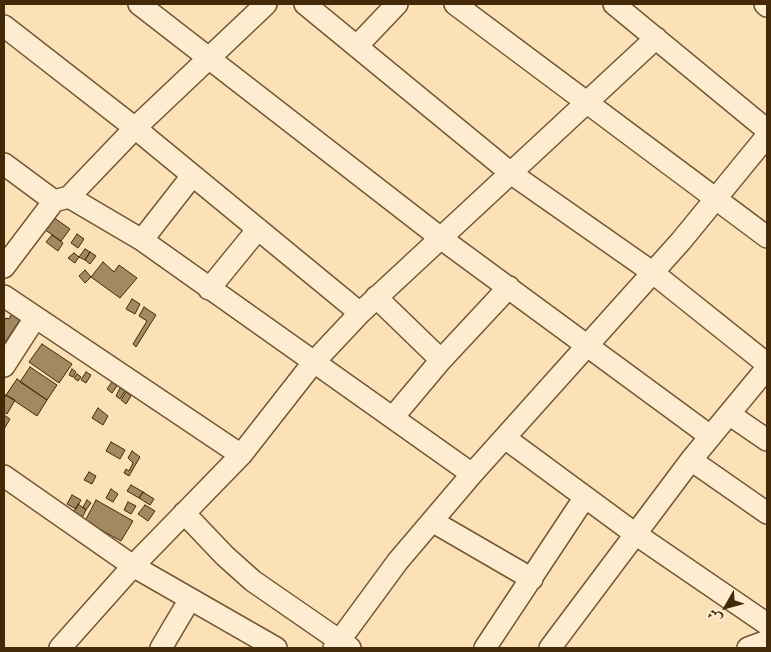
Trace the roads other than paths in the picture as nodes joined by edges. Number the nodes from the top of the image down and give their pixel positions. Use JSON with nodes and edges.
{"nodes":[{"id":1,"x":139,"y":4,"type":"edge"},
{"id":2,"x":266,"y":4,"type":"edge"},
{"id":3,"x":305,"y":4,"type":"edge"},
{"id":4,"x":396,"y":4,"type":"edge"},
{"id":5,"x":455,"y":4,"type":"edge"},
{"id":6,"x":614,"y":4,"type":"edge"},
{"id":7,"x":4,"y":26,"type":"edge"},
{"id":8,"x":656,"y":38,"type":"junction"},
{"id":9,"x":356,"y":46,"type":"junction"},
{"id":10,"x":210,"y":58,"type":"junction"},
{"id":11,"x":587,"y":102,"type":"junction"},
{"id":12,"x":135,"y":128,"type":"junction"},
{"id":13,"x":767,"y":130,"type":"edge"},
{"id":14,"x":767,"y":136,"type":"edge"},
{"id":15,"x":4,"y":164,"type":"edge"},
{"id":16,"x":512,"y":174,"type":"junction"},
{"id":17,"x":192,"y":176,"type":"junction"},
{"id":18,"x":717,"y":198,"type":"junction"},
{"id":19,"x":61,"y":199,"type":"junction"},
{"id":20,"x":258,"y":229,"type":"junction"},
{"id":21,"x":767,"y":237,"type":"edge"},
{"id":22,"x":442,"y":239,"type":"junction"},
{"id":23,"x":142,"y":240,"type":"junction"},
{"id":24,"x":4,"y":266,"type":"edge"},
{"id":25,"x":652,"y":272,"type":"junction"},
{"id":26,"x":509,"y":287,"type":"junction"},
{"id":27,"x":209,"y":288,"type":"junction"},
{"id":28,"x":4,"y":296,"type":"edge"},
{"id":29,"x":376,"y":297,"type":"junction"},
{"id":30,"x":360,"y":313,"type":"junction"},
{"id":31,"x":35,"y":318,"type":"junction"},
{"id":32,"x":588,"y":345,"type":"junction"},
{"id":33,"x":441,"y":360,"type":"junction"},
{"id":34,"x":313,"y":363,"type":"junction"},
{"id":35,"x":767,"y":364,"type":"edge"},
{"id":36,"x":4,"y":366,"type":"edge"},
{"id":37,"x":767,"y":368,"type":"edge"},
{"id":38,"x":729,"y":414,"type":"junction"},
{"id":39,"x":394,"y":416,"type":"junction"},
{"id":40,"x":710,"y":436,"type":"junction"},
{"id":41,"x":505,"y":438,"type":"junction"},
{"id":42,"x":767,"y":440,"type":"edge"},
{"id":43,"x":241,"y":455,"type":"junction"},
{"id":44,"x":691,"y":460,"type":"junction"},
{"id":45,"x":472,"y":474,"type":"junction"},
{"id":46,"x":4,"y":476,"type":"edge"},
{"id":47,"x":584,"y":497,"type":"junction"},
{"id":48,"x":184,"y":513,"type":"junction"},
{"id":49,"x":767,"y":513,"type":"edge"},
{"id":50,"x":432,"y":521,"type":"junction"},
{"id":51,"x":634,"y":533,"type":"junction"},
{"id":52,"x":133,"y":566,"type":"junction"},
{"id":53,"x":532,"y":578,"type":"junction"},
{"id":54,"x":190,"y":599,"type":"junction"},
{"id":55,"x":767,"y":624,"type":"edge"},
{"id":56,"x":767,"y":641,"type":"edge"},
{"id":57,"x":342,"y":646,"type":"edge"},
{"id":58,"x":60,"y":648,"type":"edge"},
{"id":59,"x":162,"y":648,"type":"edge"},
{"id":60,"x":276,"y":648,"type":"edge"},
{"id":61,"x":485,"y":648,"type":"edge"},
{"id":62,"x":550,"y":648,"type":"edge"},
{"id":63,"x":748,"y":648,"type":"edge"}],
"edges":[{"from":1,"to":10,"type":"street"},
{"from":2,"to":10,"type":"street"},
{"from":3,"to":9,"type":"street"},
{"from":4,"to":9,"type":"street"},
{"from":5,"to":11,"type":"street"},
{"from":6,"to":8,"type":"street"},
{"from":7,"to":12,"type":"street"},
{"from":8,"to":11,"type":"street"},
{"from":8,"to":13,"type":"street"},
{"from":9,"to":16,"type":"street"},
{"from":10,"to":12,"type":"street"},
{"from":10,"to":22,"type":"street"},
{"from":11,"to":16,"type":"street"},
{"from":11,"to":18,"type":"street"},
{"from":12,"to":17,"type":"street"},
{"from":12,"to":19,"type":"street"},
{"from":14,"to":18,"type":"street"},
{"from":15,"to":19,"type":"street"},
{"from":16,"to":22,"type":"street"},
{"from":16,"to":25,"type":"street"},
{"from":17,"to":20,"type":"street"},
{"from":17,"to":23,"type":"street"},
{"from":18,"to":21,"type":"street"},
{"from":18,"to":25,"type":"street"},
{"from":19,"to":23,"type":"street"},
{"from":19,"to":24,"type":"street"},
{"from":20,"to":27,"type":"street"},
{"from":20,"to":30,"type":"street"},
{"from":22,"to":26,"type":"street"},
{"from":22,"to":29,"type":"street"},
{"from":23,"to":27,"type":"street"},
{"from":25,"to":32,"type":"street"},
{"from":25,"to":35,"type":"street"},
{"from":26,"to":32,"type":"street"},
{"from":26,"to":33,"type":"street"},
{"from":27,"to":34,"type":"street"},
{"from":28,"to":31,"type":"street"},
{"from":29,"to":30,"type":"street"},
{"from":29,"to":33,"type":"street"},
{"from":30,"to":34,"type":"street"},
{"from":31,"to":36,"type":"street"},
{"from":31,"to":43,"type":"street"},
{"from":32,"to":40,"type":"street"},
{"from":32,"to":41,"type":"street"},
{"from":33,"to":39,"type":"street"},
{"from":34,"to":39,"type":"street"},
{"from":34,"to":43,"type":"street"},
{"from":37,"to":38,"type":"street"},
{"from":38,"to":40,"type":"street"},
{"from":38,"to":42,"type":"street"},
{"from":39,"to":45,"type":"street"},
{"from":40,"to":44,"type":"street"},
{"from":41,"to":45,"type":"street"},
{"from":41,"to":47,"type":"street"},
{"from":43,"to":48,"type":"street"},
{"from":44,"to":49,"type":"street"},
{"from":44,"to":51,"type":"street"},
{"from":45,"to":50,"type":"street"},
{"from":46,"to":52,"type":"street"},
{"from":47,"to":51,"type":"street"},
{"from":47,"to":53,"type":"street"},
{"from":48,"to":52,"type":"street"},
{"from":48,"to":57,"type":"street"},
{"from":50,"to":53,"type":"street"},
{"from":50,"to":57,"type":"street"},
{"from":51,"to":55,"type":"street"},
{"from":51,"to":62,"type":"street"},
{"from":52,"to":54,"type":"street"},
{"from":52,"to":58,"type":"street"},
{"from":53,"to":61,"type":"street"},
{"from":54,"to":59,"type":"street"},
{"from":54,"to":60,"type":"street"},
{"from":56,"to":63,"type":"street"}]}
